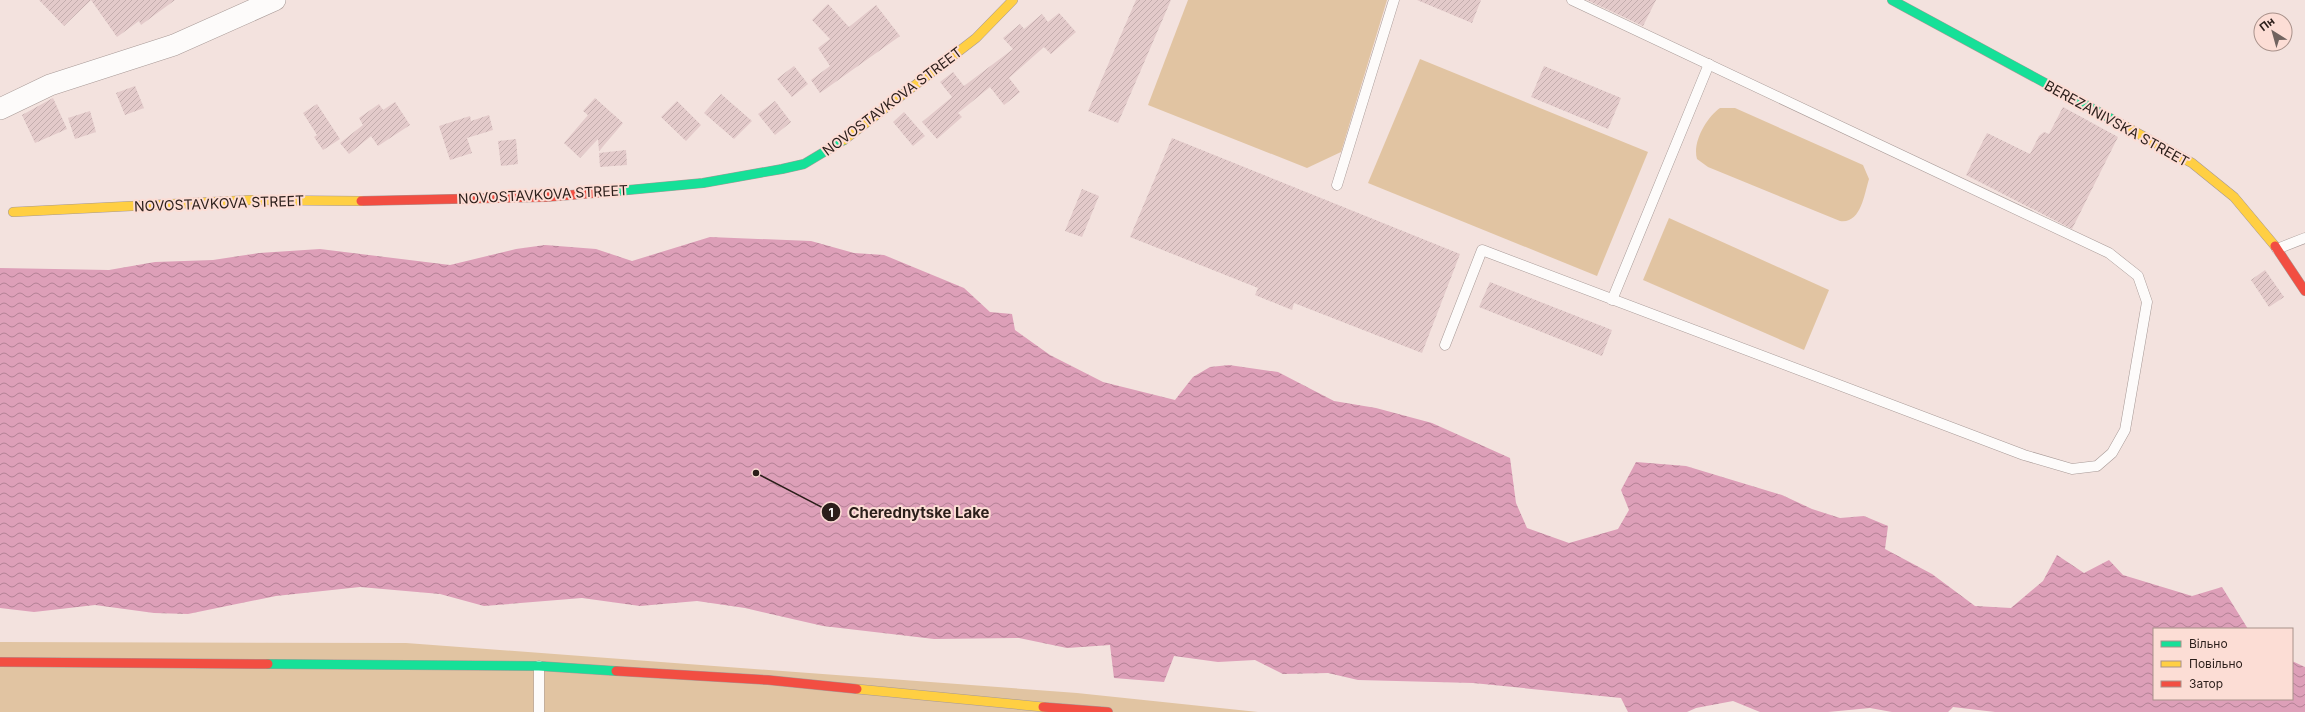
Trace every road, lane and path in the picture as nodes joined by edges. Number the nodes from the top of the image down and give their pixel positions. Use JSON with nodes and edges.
{"nodes":[{"id":1,"x":275,"y":0,"type":"edge"},
{"id":2,"x":1013,"y":0,"type":"edge"},
{"id":3,"x":1394,"y":0,"type":"edge"},
{"id":4,"x":1572,"y":0,"type":"edge"},
{"id":5,"x":1892,"y":0,"type":"edge"},
{"id":6,"x":249,"y":6,"type":"edge"},
{"id":7,"x":1709,"y":64,"type":"junction"},
{"id":8,"x":0,"y":109,"type":"edge"},
{"id":9,"x":1337,"y":185,"type":"dead end"},
{"id":10,"x":13,"y":212,"type":"dead end"},
{"id":11,"x":2305,"y":238,"type":"edge"},
{"id":12,"x":2277,"y":249,"type":"junction"},
{"id":13,"x":2305,"y":291,"type":"edge"},
{"id":14,"x":1612,"y":300,"type":"junction"},
{"id":15,"x":1445,"y":345,"type":"dead end"},
{"id":16,"x":0,"y":662,"type":"edge"},
{"id":17,"x":539,"y":666,"type":"junction"},
{"id":18,"x":997,"y":708,"type":"edge"},
{"id":19,"x":540,"y":712,"type":"edge"},
{"id":20,"x":1108,"y":712,"type":"edge"}],
"edges":[{"from":1,"to":6,"type":"street"},
{"from":2,"to":10,"type":"street","name":"NOVOSTAVKOVA STREET"},
{"from":3,"to":9,"type":"lane"},
{"from":4,"to":7,"type":"lane"},
{"from":5,"to":12,"type":"street","name":"BEREZANIVSKA STREET"},
{"from":6,"to":8,"type":"street"},
{"from":7,"to":14,"type":"lane"},
{"from":7,"to":14,"type":"lane"},
{"from":11,"to":12,"type":"lane"},
{"from":12,"to":13,"type":"street","name":"BEREZANIVSKA STREET"},
{"from":14,"to":15,"type":"lane"},
{"from":16,"to":17,"type":"street"},
{"from":17,"to":18,"type":"street"},
{"from":17,"to":19,"type":"lane"},
{"from":18,"to":20,"type":"street"}]}
